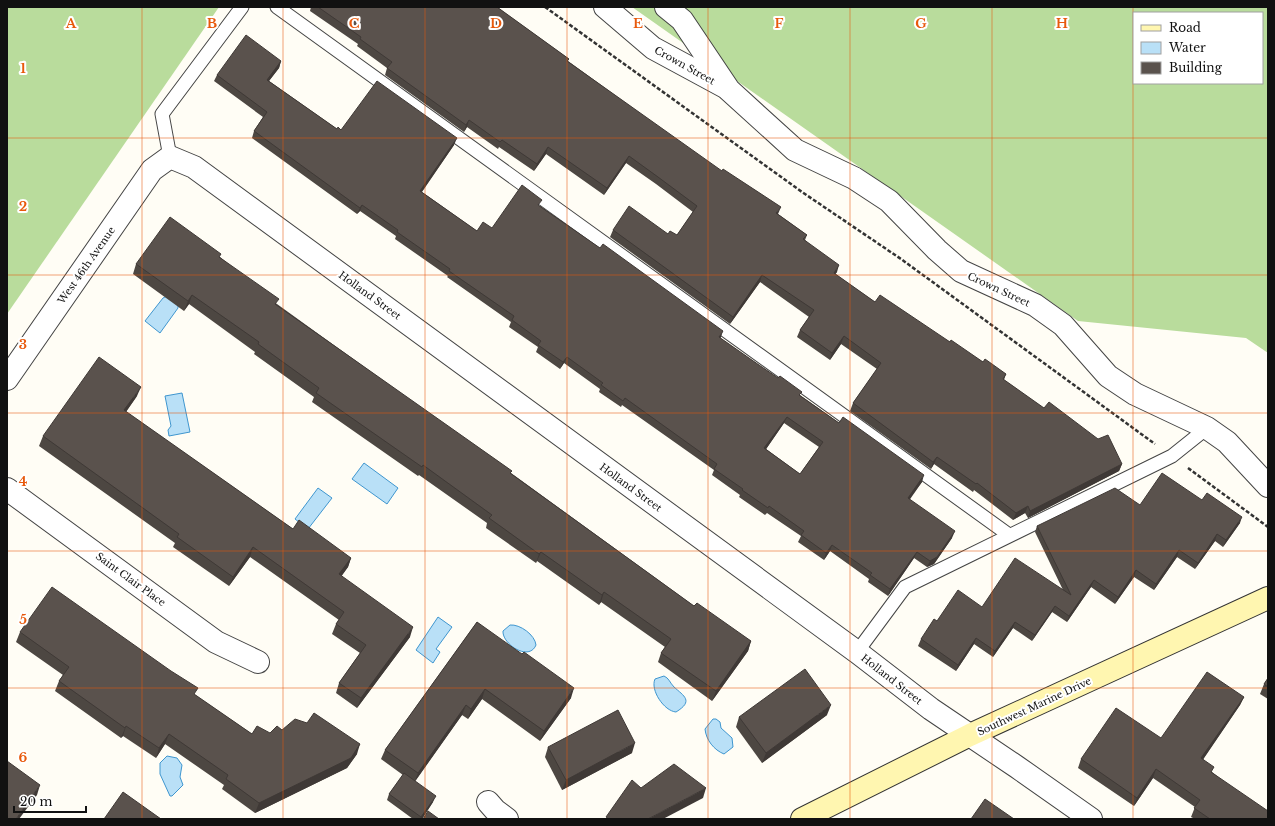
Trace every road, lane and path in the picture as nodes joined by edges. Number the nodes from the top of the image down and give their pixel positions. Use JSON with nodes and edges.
{"nodes":[{"id":1,"x":242,"y":7,"type":"edge"},
{"id":2,"x":277,"y":7,"type":"edge"},
{"id":3,"x":545,"y":7,"type":"edge"},
{"id":4,"x":605,"y":7,"type":"edge"},
{"id":5,"x":666,"y":7,"type":"edge"},
{"id":6,"x":729,"y":90,"type":"junction"},
{"id":7,"x":170,"y":157,"type":"junction"},
{"id":8,"x":7,"y":379,"type":"edge"},
{"id":9,"x":1207,"y":428,"type":"junction"},
{"id":10,"x":1172,"y":456,"type":"junction"},
{"id":11,"x":1268,"y":486,"type":"edge"},
{"id":12,"x":7,"y":489,"type":"edge"},
{"id":13,"x":1268,"y":527,"type":"edge"},
{"id":14,"x":1009,"y":535,"type":"junction"},
{"id":15,"x":1268,"y":598,"type":"edge"},
{"id":16,"x":857,"y":652,"type":"junction"},
{"id":17,"x":258,"y":662,"type":"dead end"},
{"id":18,"x":970,"y":735,"type":"junction"},
{"id":19,"x":488,"y":802,"type":"dead end"},
{"id":20,"x":507,"y":819,"type":"edge"},
{"id":21,"x":802,"y":819,"type":"edge"},
{"id":22,"x":1091,"y":819,"type":"edge"}],
"edges":[{"from":1,"to":7,"type":"lane"},
{"from":2,"to":14,"type":"lane"},
{"from":3,"to":10,"type":"path"},
{"from":4,"to":6,"type":"street","name":"Crown Street"},
{"from":5,"to":6,"type":"street","name":"Crown Street"},
{"from":6,"to":9,"type":"street","name":"Crown Street"},
{"from":7,"to":8,"type":"street","name":"West 46th Avenue"},
{"from":7,"to":16,"type":"street","name":"Holland Street"},
{"from":9,"to":10,"type":"lane"},
{"from":9,"to":11,"type":"street","name":"Crown Street"},
{"from":10,"to":13,"type":"path"},
{"from":10,"to":14,"type":"lane"},
{"from":12,"to":17,"type":"street","name":"Saint Clair Place"},
{"from":14,"to":16,"type":"lane"},
{"from":15,"to":18,"type":"main road","name":"Southwest Marine Drive"},
{"from":16,"to":18,"type":"street","name":"Holland Street"},
{"from":18,"to":21,"type":"main road","name":"Southwest Marine Drive"},
{"from":18,"to":22,"type":"street","name":"Holland Street"},
{"from":19,"to":20,"type":"street"}]}
